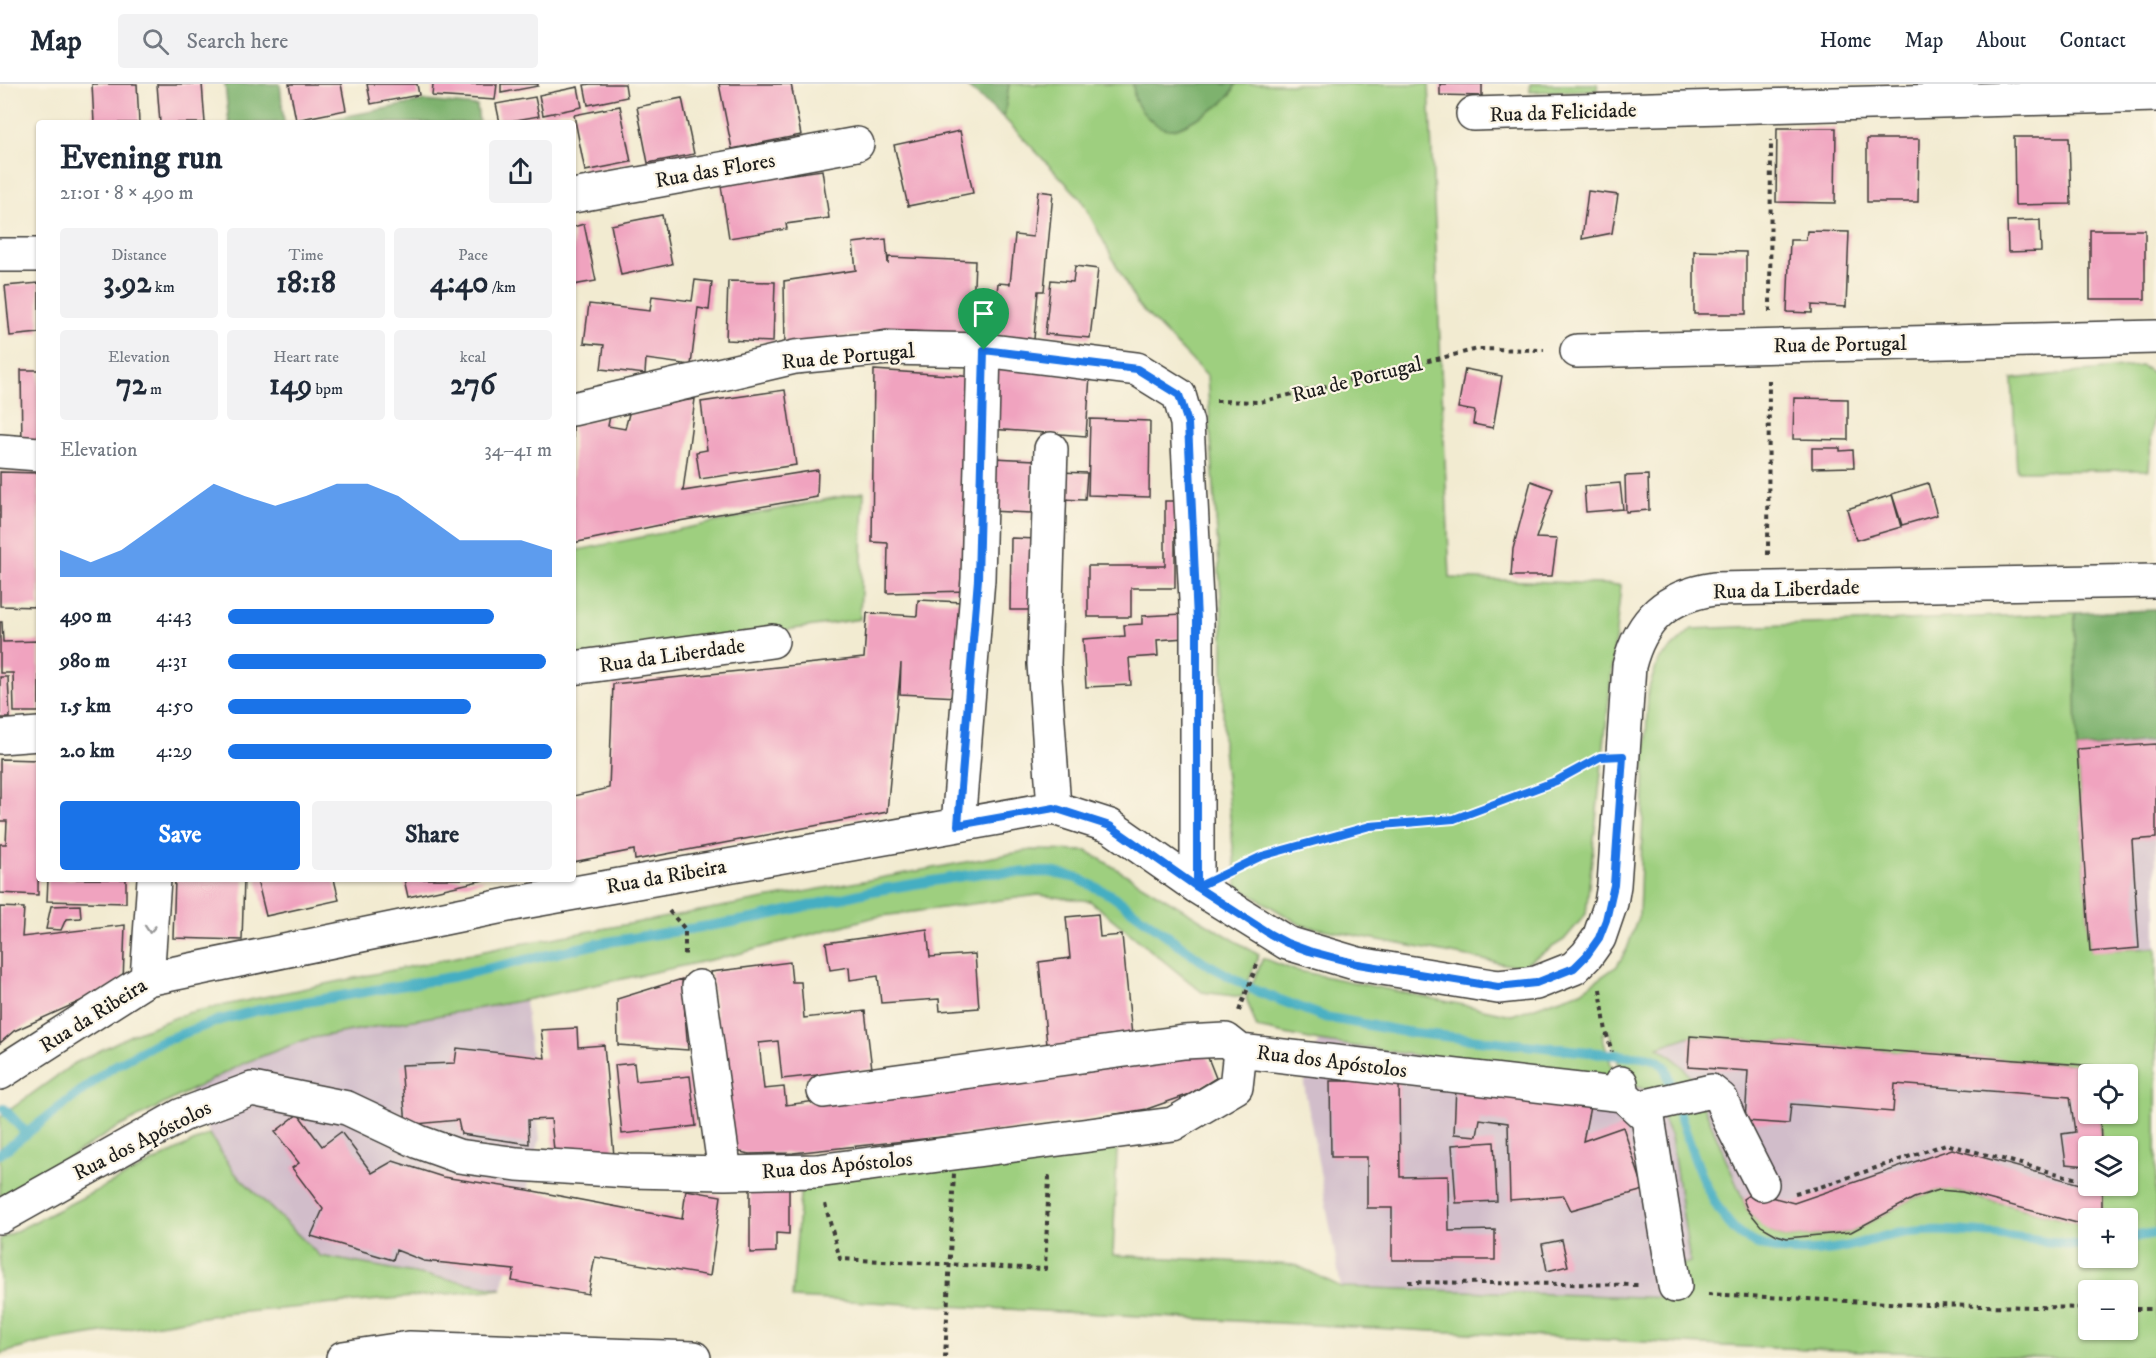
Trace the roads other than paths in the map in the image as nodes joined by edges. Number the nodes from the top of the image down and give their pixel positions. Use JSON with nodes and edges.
{"nodes":[{"id":1,"x":2156,"y":95,"type":"edge"},
{"id":2,"x":1473,"y":114,"type":"dead end"},
{"id":3,"x":857,"y":144,"type":"dead end"},
{"id":4,"x":576,"y":195,"type":"edge"},
{"id":5,"x":0,"y":255,"type":"edge"},
{"id":6,"x":36,"y":255,"type":"edge"},
{"id":7,"x":2156,"y":337,"type":"edge"},
{"id":8,"x":984,"y":350,"type":"junction"},
{"id":9,"x":1578,"y":351,"type":"road end"},
{"id":10,"x":576,"y":408,"type":"edge"},
{"id":11,"x":1051,"y":449,"type":"dead end"},
{"id":12,"x":0,"y":450,"type":"edge"},
{"id":13,"x":36,"y":454,"type":"edge"},
{"id":14,"x":2156,"y":580,"type":"edge"},
{"id":15,"x":772,"y":641,"type":"dead end"},
{"id":16,"x":576,"y":668,"type":"edge"},
{"id":17,"x":36,"y":734,"type":"edge"},
{"id":18,"x":0,"y":737,"type":"edge"},
{"id":19,"x":1054,"y":808,"type":"junction"},
{"id":20,"x":958,"y":825,"type":"junction"},
{"id":21,"x":154,"y":882,"type":"edge"},
{"id":22,"x":1197,"y":887,"type":"junction"},
{"id":23,"x":518,"y":891,"type":"edge"},
{"id":24,"x":147,"y":979,"type":"junction"},
{"id":25,"x":699,"y":987,"type":"road end"},
{"id":26,"x":1240,"y":1051,"type":"junction"},
{"id":27,"x":0,"y":1073,"type":"edge"},
{"id":28,"x":824,"y":1091,"type":"dead end"},
{"id":29,"x":1635,"y":1097,"type":"junction"},
{"id":30,"x":725,"y":1173,"type":"junction"},
{"id":31,"x":1762,"y":1184,"type":"road end"},
{"id":32,"x":0,"y":1217,"type":"edge"},
{"id":33,"x":1675,"y":1286,"type":"road end"},
{"id":34,"x":343,"y":1358,"type":"edge"},
{"id":35,"x":694,"y":1358,"type":"edge"}],
"edges":[{"from":1,"to":2,"type":"main road","name":"Rua da Felicidade"},
{"from":3,"to":4,"type":"main road","name":"Rua das Flores"},
{"from":5,"to":6,"type":"main road"},
{"from":7,"to":9,"type":"main road","name":"Rua de Portugal"},
{"from":8,"to":10,"type":"main road","name":"Rua de Portugal"},
{"from":8,"to":20,"type":"main road"},
{"from":8,"to":22,"type":"main road","name":"Rua de Portugal"},
{"from":11,"to":19,"type":"main road"},
{"from":12,"to":13,"type":"main road"},
{"from":14,"to":22,"type":"main road","name":"Rua da Liberdade"},
{"from":15,"to":16,"type":"main road","name":"Rua da Liberdade"},
{"from":17,"to":18,"type":"main road"},
{"from":19,"to":20,"type":"main road","name":"Rua da Ribeira"},
{"from":19,"to":22,"type":"main road","name":"Rua da Ribeira"},
{"from":20,"to":23,"type":"main road","name":"Rua da Ribeira"},
{"from":21,"to":24,"type":"main road","one_way":true},
{"from":23,"to":24,"type":"main road","name":"Rua da Ribeira"},
{"from":24,"to":27,"type":"main road","name":"Rua da Ribeira"},
{"from":25,"to":30,"type":"main road"},
{"from":26,"to":28,"type":"main road"},
{"from":26,"to":29,"type":"main road","name":"Rua dos Apóstolos"},
{"from":26,"to":30,"type":"main road","name":"Rua dos Apóstolos"},
{"from":29,"to":31,"type":"main road","name":"Rua dos Apóstolos"},
{"from":29,"to":33,"type":"main road"},
{"from":30,"to":32,"type":"main road","name":"Rua dos Apóstolos"},
{"from":34,"to":35,"type":"main road"}]}
